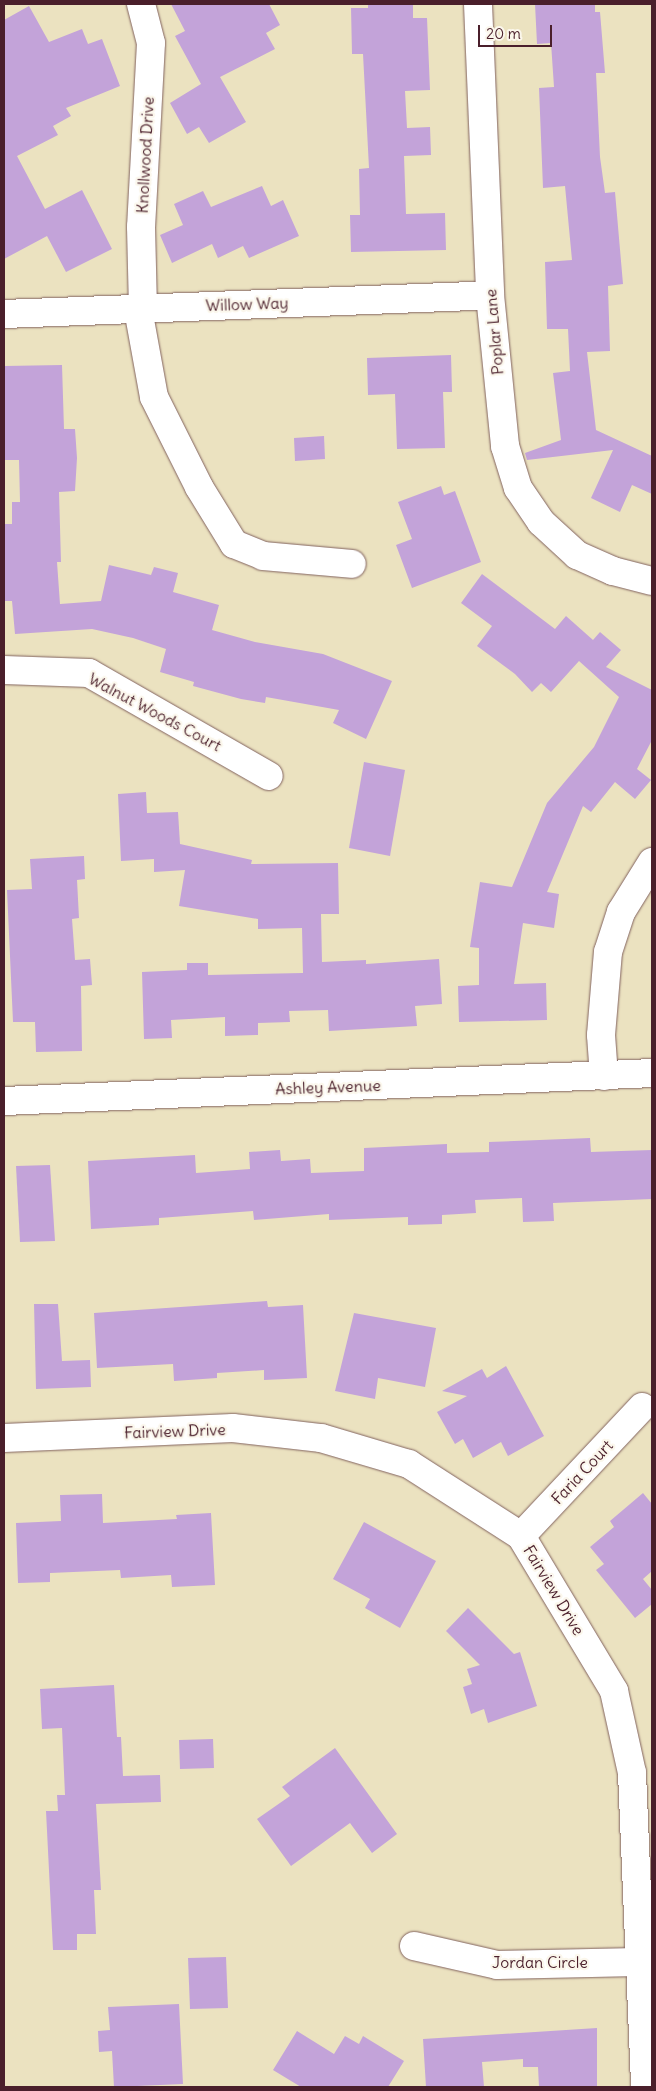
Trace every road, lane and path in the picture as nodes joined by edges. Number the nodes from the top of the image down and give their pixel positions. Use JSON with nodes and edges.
{"nodes":[{"id":1,"x":141,"y":4,"type":"edge"},
{"id":2,"x":478,"y":4,"type":"edge"},
{"id":3,"x":490,"y":295,"type":"junction"},
{"id":4,"x":141,"y":308,"type":"junction"},
{"id":5,"x":4,"y":314,"type":"edge"},
{"id":6,"x":352,"y":564,"type":"dead end"},
{"id":7,"x":652,"y":581,"type":"edge"},
{"id":8,"x":4,"y":670,"type":"edge"},
{"id":9,"x":270,"y":776,"type":"dead end"},
{"id":10,"x":652,"y":862,"type":"edge"},
{"id":11,"x":652,"y":1073,"type":"edge"},
{"id":12,"x":604,"y":1076,"type":"junction"},
{"id":13,"x":4,"y":1101,"type":"edge"},
{"id":14,"x":642,"y":1408,"type":"dead end"},
{"id":15,"x":4,"y":1438,"type":"edge"},
{"id":16,"x":521,"y":1536,"type":"junction"},
{"id":17,"x":414,"y":1946,"type":"dead end"},
{"id":18,"x":638,"y":1962,"type":"junction"},
{"id":19,"x":645,"y":2087,"type":"edge"}],
"edges":[{"from":1,"to":4,"type":"street","name":"Knollwood Drive"},
{"from":2,"to":3,"type":"street","name":"Poplar Lane"},
{"from":3,"to":4,"type":"street","name":"Willow Way"},
{"from":3,"to":7,"type":"street","name":"Poplar Lane"},
{"from":4,"to":5,"type":"street","name":"Willow Way"},
{"from":4,"to":6,"type":"street","name":"Knollwood Drive"},
{"from":8,"to":9,"type":"street","name":"Walnut Woods Court"},
{"from":10,"to":12,"type":"street"},
{"from":11,"to":12,"type":"street","name":"Ashley Avenue"},
{"from":12,"to":13,"type":"street","name":"Ashley Avenue"},
{"from":14,"to":16,"type":"street","name":"Faria Court"},
{"from":15,"to":16,"type":"street","name":"Fairview Drive"},
{"from":16,"to":18,"type":"street","name":"Fairview Drive"},
{"from":17,"to":18,"type":"street","name":"Jordan Circle"},
{"from":18,"to":19,"type":"street","name":"Fairview Drive"}]}
